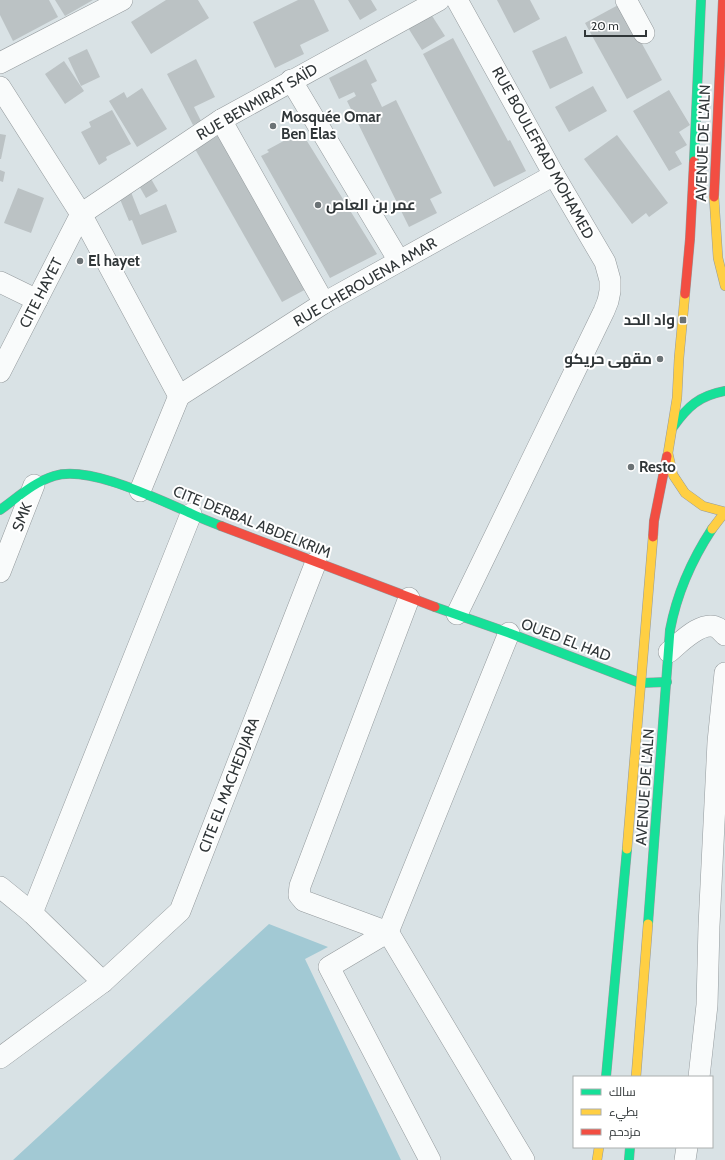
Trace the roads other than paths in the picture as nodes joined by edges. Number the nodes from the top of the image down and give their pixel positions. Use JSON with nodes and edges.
{"nodes":[{"id":1,"x":122,"y":0,"type":"edge"},
{"id":2,"x":439,"y":0,"type":"edge"},
{"id":3,"x":457,"y":0,"type":"edge"},
{"id":4,"x":626,"y":0,"type":"edge"},
{"id":5,"x":700,"y":0,"type":"edge"},
{"id":6,"x":723,"y":0,"type":"edge"},
{"id":7,"x":644,"y":33,"type":"dead end"},
{"id":8,"x":0,"y":63,"type":"edge"},
{"id":9,"x":291,"y":80,"type":"junction"},
{"id":10,"x":0,"y":87,"type":"edge"},
{"id":11,"x":221,"y":120,"type":"junction"},
{"id":12,"x":720,"y":144,"type":"edge"},
{"id":13,"x":694,"y":165,"type":"junction"},
{"id":14,"x":554,"y":175,"type":"junction"},
{"id":15,"x":81,"y":214,"type":"junction"},
{"id":16,"x":399,"y":261,"type":"junction"},
{"id":17,"x":0,"y":282,"type":"edge"},
{"id":18,"x":725,"y":286,"type":"edge"},
{"id":19,"x":37,"y":300,"type":"junction"},
{"id":20,"x":324,"y":303,"type":"junction"},
{"id":21,"x":0,"y":372,"type":"edge"},
{"id":22,"x":725,"y":391,"type":"edge"},
{"id":23,"x":179,"y":396,"type":"junction"},
{"id":24,"x":673,"y":428,"type":"junction"},
{"id":25,"x":668,"y":453,"type":"junction"},
{"id":26,"x":34,"y":485,"type":"junction"},
{"id":27,"x":140,"y":491,"type":"junction"},
{"id":28,"x":0,"y":510,"type":"edge"},
{"id":29,"x":725,"y":512,"type":"edge"},
{"id":30,"x":191,"y":514,"type":"junction"},
{"id":31,"x":316,"y":562,"type":"junction"},
{"id":32,"x":0,"y":572,"type":"edge"},
{"id":33,"x":409,"y":598,"type":"junction"},
{"id":34,"x":457,"y":614,"type":"junction"},
{"id":35,"x":509,"y":633,"type":"junction"},
{"id":36,"x":725,"y":635,"type":"edge"},
{"id":37,"x":669,"y":652,"type":"junction"},
{"id":38,"x":725,"y":674,"type":"edge"},
{"id":39,"x":667,"y":682,"type":"junction"},
{"id":40,"x":640,"y":683,"type":"junction"},
{"id":41,"x":718,"y":884,"type":"edge"},
{"id":42,"x":0,"y":887,"type":"edge"},
{"id":43,"x":32,"y":913,"type":"junction"},
{"id":44,"x":388,"y":932,"type":"junction"},
{"id":45,"x":103,"y":982,"type":"junction"},
{"id":46,"x":0,"y":1058,"type":"edge"},
{"id":47,"x":606,"y":1076,"type":"edge"},
{"id":48,"x":636,"y":1076,"type":"edge"},
{"id":49,"x":699,"y":1076,"type":"edge"},
{"id":50,"x":599,"y":1148,"type":"edge"},
{"id":51,"x":630,"y":1148,"type":"edge"},
{"id":52,"x":687,"y":1148,"type":"edge"},
{"id":53,"x":430,"y":1160,"type":"edge"},
{"id":54,"x":524,"y":1160,"type":"edge"},
{"id":55,"x":597,"y":1160,"type":"edge"},
{"id":56,"x":629,"y":1160,"type":"edge"},
{"id":57,"x":685,"y":1160,"type":"edge"}],
"edges":[{"from":1,"to":8,"type":"street"},
{"from":2,"to":9,"type":"street","name":"RUE BENMIRAT SAÏD"},
{"from":3,"to":14,"type":"street","name":"RUE BOULEFRAD MOHAMED"},
{"from":4,"to":7,"type":"street"},
{"from":5,"to":13,"type":"main road"},
{"from":6,"to":12,"type":"main road","name":"AVENUE DE L'ALN"},
{"from":9,"to":11,"type":"street","name":"RUE BENMIRAT SAÏD"},
{"from":9,"to":16,"type":"street"},
{"from":10,"to":15,"type":"street"},
{"from":11,"to":15,"type":"street","name":"RUE BENMIRAT SAÏD"},
{"from":11,"to":20,"type":"street"},
{"from":12,"to":13,"type":"street"},
{"from":12,"to":18,"type":"main road","name":"AVENUE DE L'ALN"},
{"from":13,"to":24,"type":"main road"},
{"from":14,"to":16,"type":"street","name":"RUE CHEROUENA AMAR"},
{"from":14,"to":34,"type":"street","name":"RUE BOULEFRAD MOHAMED"},
{"from":15,"to":19,"type":"street","name":"CITE HAYET"},
{"from":15,"to":23,"type":"street"},
{"from":16,"to":20,"type":"street","name":"RUE CHEROUENA AMAR"},
{"from":17,"to":19,"type":"street"},
{"from":19,"to":21,"type":"street","name":"CITE HAYET"},
{"from":20,"to":23,"type":"street","name":"RUE CHEROUENA AMAR"},
{"from":22,"to":24,"type":"main road"},
{"from":23,"to":27,"type":"street"},
{"from":24,"to":25,"type":"main road"},
{"from":25,"to":29,"type":"main road"},
{"from":25,"to":40,"type":"main road"},
{"from":26,"to":27,"type":"main road","name":"CITE DERBAL ABDELKRIM"},
{"from":26,"to":28,"type":"main road","name":"CITE DERBAL ABDELKRIM"},
{"from":26,"to":32,"type":"street","name":"SMK"},
{"from":27,"to":30,"type":"main road","name":"CITE DERBAL ABDELKRIM"},
{"from":29,"to":37,"type":"main road","name":"AVENUE DE L'ALN"},
{"from":30,"to":31,"type":"main road","name":"CITE DERBAL ABDELKRIM"},
{"from":30,"to":43,"type":"street"},
{"from":31,"to":33,"type":"main road","name":"CITE DERBAL ABDELKRIM"},
{"from":31,"to":45,"type":"street","name":"CITE EL MACHEDJARA"},
{"from":33,"to":34,"type":"main road","name":"CITE DERBAL ABDELKRIM"},
{"from":33,"to":44,"type":"street"},
{"from":34,"to":35,"type":"main road","name":"OUED EL HAD"},
{"from":35,"to":40,"type":"main road","name":"OUED EL HAD"},
{"from":35,"to":44,"type":"street"},
{"from":36,"to":37,"type":"street"},
{"from":37,"to":39,"type":"main road","name":"AVENUE DE L'ALN"},
{"from":38,"to":41,"type":"street"},
{"from":39,"to":40,"type":"main road","name":"OUED EL HAD"},
{"from":39,"to":48,"type":"main road","name":"AVENUE DE L'ALN"},
{"from":40,"to":47,"type":"main road"},
{"from":41,"to":49,"type":"street"},
{"from":42,"to":43,"type":"street"},
{"from":43,"to":45,"type":"street"},
{"from":44,"to":53,"type":"street"},
{"from":44,"to":54,"type":"street"},
{"from":45,"to":46,"type":"street","name":"CITE EL MACHEDJARA"},
{"from":50,"to":55,"type":"main road"},
{"from":51,"to":56,"type":"main road"},
{"from":52,"to":57,"type":"street"}]}
